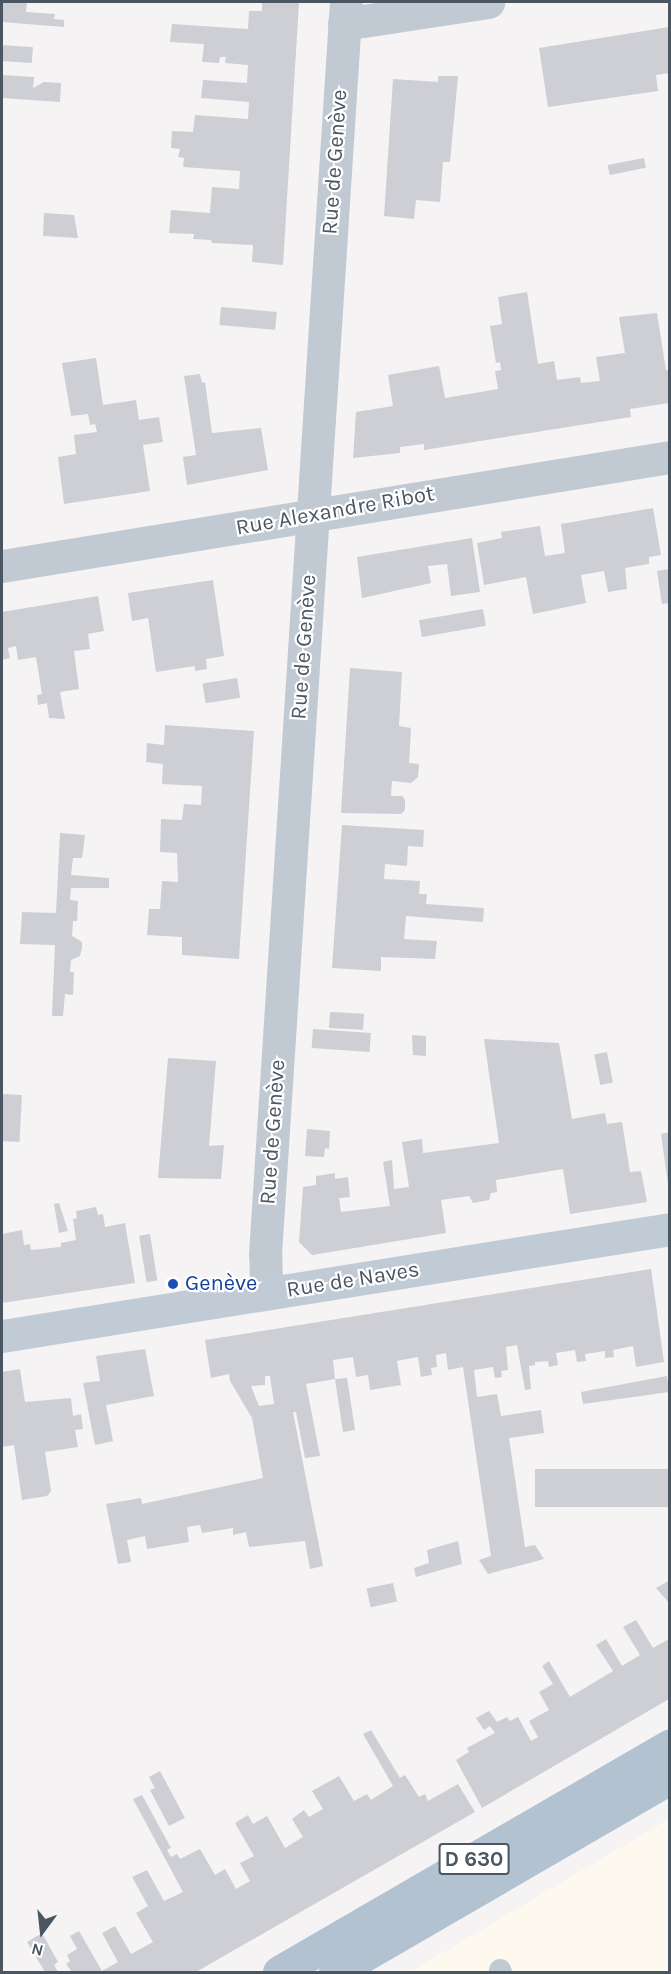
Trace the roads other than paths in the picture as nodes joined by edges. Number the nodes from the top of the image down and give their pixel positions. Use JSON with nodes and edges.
{"nodes":[{"id":1,"x":488,"y":2,"type":"edge"},
{"id":2,"x":345,"y":13,"type":"edge"},
{"id":3,"x":669,"y":458,"type":"edge"},
{"id":4,"x":313,"y":515,"type":"junction"},
{"id":5,"x":2,"y":566,"type":"edge"},
{"id":6,"x":669,"y":1229,"type":"edge"},
{"id":7,"x":266,"y":1293,"type":"junction"},
{"id":8,"x":2,"y":1336,"type":"edge"},
{"id":9,"x":669,"y":1745,"type":"edge"},
{"id":10,"x":669,"y":1778,"type":"edge"},
{"id":11,"x":279,"y":1972,"type":"edge"},
{"id":12,"x":335,"y":1972,"type":"edge"}],
"edges":[{"from":1,"to":2,"type":"street"},
{"from":2,"to":4,"type":"street","name":"Rue de Genève"},
{"from":3,"to":4,"type":"street","name":"Rue Alexandre Ribot"},
{"from":4,"to":5,"type":"street","name":"Rue Alexandre Ribot"},
{"from":4,"to":7,"type":"street","name":"Rue de Genève"},
{"from":6,"to":7,"type":"main road","name":"Rue de Naves"},
{"from":7,"to":8,"type":"main road","name":"Rue de Naves"},
{"from":9,"to":11,"type":"main road","number":"D 630"},
{"from":10,"to":12,"type":"main road","number":"D 630"}]}
